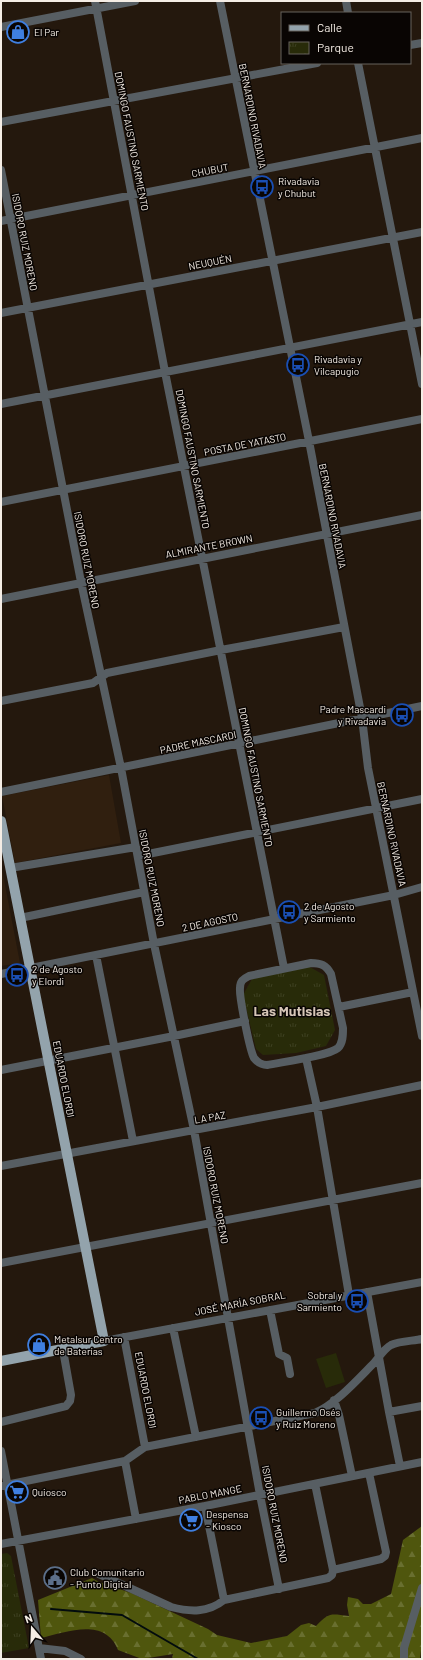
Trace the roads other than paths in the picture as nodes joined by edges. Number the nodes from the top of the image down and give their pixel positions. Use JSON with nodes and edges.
{"nodes":[{"id":1,"x":135,"y":1,"type":"edge"},
{"id":2,"x":220,"y":1,"type":"edge"},
{"id":3,"x":346,"y":1,"type":"edge"},
{"id":4,"x":96,"y":5,"type":"edge"},
{"id":5,"x":348,"y":12,"type":"edge"},
{"id":6,"x":1,"y":27,"type":"edge"},
{"id":7,"x":422,"y":43,"type":"edge"},
{"id":8,"x":411,"y":45,"type":"edge"},
{"id":9,"x":311,"y":64,"type":"edge"},
{"id":10,"x":358,"y":64,"type":"edge"},
{"id":11,"x":235,"y":78,"type":"junction"},
{"id":12,"x":114,"y":101,"type":"junction"},
{"id":13,"x":1,"y":122,"type":"edge"},
{"id":14,"x":422,"y":138,"type":"edge"},
{"id":15,"x":375,"y":148,"type":"junction"},
{"id":16,"x":1,"y":170,"type":"edge"},
{"id":17,"x":254,"y":172,"type":"junction"},
{"id":18,"x":132,"y":196,"type":"junction"},
{"id":19,"x":11,"y":219,"type":"junction"},
{"id":20,"x":1,"y":221,"type":"edge"},
{"id":21,"x":422,"y":232,"type":"edge"},
{"id":22,"x":393,"y":237,"type":"junction"},
{"id":23,"x":272,"y":261,"type":"junction"},
{"id":24,"x":149,"y":284,"type":"junction"},
{"id":25,"x":27,"y":308,"type":"junction"},
{"id":26,"x":1,"y":313,"type":"edge"},
{"id":27,"x":422,"y":322,"type":"edge"},
{"id":28,"x":410,"y":325,"type":"junction"},
{"id":29,"x":289,"y":348,"type":"junction"},
{"id":30,"x":165,"y":372,"type":"junction"},
{"id":31,"x":422,"y":384,"type":"edge"},
{"id":32,"x":45,"y":395,"type":"junction"},
{"id":33,"x":1,"y":404,"type":"edge"},
{"id":34,"x":422,"y":419,"type":"edge"},
{"id":35,"x":309,"y":441,"type":"junction"},
{"id":36,"x":184,"y":466,"type":"junction"},
{"id":37,"x":63,"y":490,"type":"junction"},
{"id":38,"x":1,"y":502,"type":"edge"},
{"id":39,"x":422,"y":516,"type":"edge"},
{"id":40,"x":327,"y":534,"type":"junction"},
{"id":41,"x":203,"y":558,"type":"junction"},
{"id":42,"x":81,"y":582,"type":"junction"},
{"id":43,"x":1,"y":599,"type":"edge"},
{"id":44,"x":344,"y":627,"type":"junction"},
{"id":45,"x":221,"y":650,"type":"junction"},
{"id":46,"x":102,"y":677,"type":"junction"},
{"id":47,"x":1,"y":700,"type":"edge"},
{"id":48,"x":422,"y":706,"type":"edge"},
{"id":49,"x":362,"y":718,"type":"junction"},
{"id":50,"x":239,"y":743,"type":"junction"},
{"id":51,"x":121,"y":768,"type":"junction"},
{"id":52,"x":1,"y":792,"type":"edge"},
{"id":53,"x":422,"y":799,"type":"edge"},
{"id":54,"x":377,"y":808,"type":"junction"},
{"id":55,"x":1,"y":821,"type":"edge"},
{"id":56,"x":257,"y":832,"type":"junction"},
{"id":57,"x":136,"y":847,"type":"junction"},
{"id":58,"x":138,"y":856,"type":"junction"},
{"id":59,"x":10,"y":868,"type":"junction"},
{"id":60,"x":422,"y":887,"type":"edge"},
{"id":61,"x":144,"y":892,"type":"junction"},
{"id":62,"x":394,"y":895,"type":"junction"},
{"id":63,"x":20,"y":918,"type":"junction"},
{"id":64,"x":274,"y":919,"type":"junction"},
{"id":65,"x":154,"y":944,"type":"junction"},
{"id":66,"x":96,"y":955,"type":"junction"},
{"id":67,"x":30,"y":968,"type":"junction"},
{"id":68,"x":284,"y":968,"type":"junction"},
{"id":69,"x":1,"y":974,"type":"edge"},
{"id":70,"x":413,"y":992,"type":"junction"},
{"id":71,"x":338,"y":1007,"type":"junction"},
{"id":72,"x":245,"y":1021,"type":"junction"},
{"id":73,"x":174,"y":1036,"type":"junction"},
{"id":74,"x":422,"y":1036,"type":"edge"},
{"id":75,"x":114,"y":1048,"type":"junction"},
{"id":76,"x":306,"y":1058,"type":"junction"},
{"id":77,"x":48,"y":1060,"type":"junction"},
{"id":78,"x":1,"y":1070,"type":"edge"},
{"id":79,"x":422,"y":1085,"type":"edge"},
{"id":80,"x":317,"y":1107,"type":"junction"},
{"id":81,"x":194,"y":1130,"type":"junction"},
{"id":82,"x":133,"y":1141,"type":"junction"},
{"id":83,"x":67,"y":1154,"type":"junction"},
{"id":84,"x":1,"y":1166,"type":"edge"},
{"id":85,"x":422,"y":1183,"type":"edge"},
{"id":86,"x":334,"y":1200,"type":"junction"},
{"id":87,"x":212,"y":1222,"type":"junction"},
{"id":88,"x":86,"y":1248,"type":"junction"},
{"id":89,"x":1,"y":1263,"type":"edge"},
{"id":90,"x":422,"y":1282,"type":"edge"},
{"id":91,"x":367,"y":1292,"type":"junction"},
{"id":92,"x":349,"y":1295,"type":"junction"},
{"id":93,"x":270,"y":1310,"type":"junction"},
{"id":94,"x":228,"y":1318,"type":"junction"},
{"id":95,"x":173,"y":1328,"type":"junction"},
{"id":96,"x":124,"y":1337,"type":"junction"},
{"id":97,"x":422,"y":1339,"type":"edge"},
{"id":98,"x":104,"y":1341,"type":"junction"},
{"id":99,"x":63,"y":1350,"type":"junction"},
{"id":100,"x":379,"y":1358,"type":"junction"},
{"id":101,"x":1,"y":1362,"type":"edge"},
{"id":102,"x":290,"y":1374,"type":"dead end"},
{"id":103,"x":334,"y":1400,"type":"junction"},
{"id":104,"x":422,"y":1406,"type":"edge"},
{"id":105,"x":388,"y":1412,"type":"junction"},
{"id":106,"x":1,"y":1422,"type":"edge"},
{"id":107,"x":248,"y":1427,"type":"junction"},
{"id":108,"x":196,"y":1437,"type":"junction"},
{"id":109,"x":145,"y":1447,"type":"junction"},
{"id":110,"x":1,"y":1452,"type":"edge"},
{"id":111,"x":125,"y":1461,"type":"junction"},
{"id":112,"x":422,"y":1462,"type":"edge"},
{"id":113,"x":400,"y":1466,"type":"junction"},
{"id":114,"x":369,"y":1473,"type":"junction"},
{"id":115,"x":352,"y":1476,"type":"junction"},
{"id":116,"x":315,"y":1484,"type":"junction"},
{"id":117,"x":4,"y":1486,"type":"edge"},
{"id":118,"x":260,"y":1495,"type":"junction"},
{"id":119,"x":205,"y":1506,"type":"junction"},
{"id":120,"x":136,"y":1519,"type":"junction"},
{"id":121,"x":18,"y":1541,"type":"junction"},
{"id":122,"x":1,"y":1544,"type":"edge"},
{"id":123,"x":333,"y":1570,"type":"junction"},
{"id":124,"x":99,"y":1574,"type":"dead end"},
{"id":125,"x":422,"y":1588,"type":"edge"},
{"id":126,"x":279,"y":1589,"type":"junction"},
{"id":127,"x":224,"y":1600,"type":"junction"},
{"id":128,"x":39,"y":1648,"type":"junction"},
{"id":129,"x":42,"y":1659,"type":"edge"},
{"id":130,"x":81,"y":1659,"type":"edge"},
{"id":131,"x":404,"y":1659,"type":"edge"}],
"edges":[{"from":1,"to":4,"type":"street"},
{"from":2,"to":11,"type":"street","name":"BERNARDINO RIVADAVIA"},
{"from":3,"to":5,"type":"street"},
{"from":4,"to":6,"type":"street"},
{"from":4,"to":12,"type":"street","name":"DOMINGO FAUSTINO SARMIENTO"},
{"from":7,"to":8,"type":"street"},
{"from":9,"to":11,"type":"street"},
{"from":10,"to":15,"type":"street"},
{"from":11,"to":12,"type":"street"},
{"from":11,"to":17,"type":"street","name":"BERNARDINO RIVADAVIA"},
{"from":12,"to":13,"type":"street"},
{"from":12,"to":18,"type":"street","name":"DOMINGO FAUSTINO SARMIENTO"},
{"from":14,"to":15,"type":"street","name":"CHUBUT"},
{"from":15,"to":17,"type":"street","name":"CHUBUT"},
{"from":15,"to":22,"type":"street"},
{"from":16,"to":19,"type":"street","name":"ISIDORO RUIZ MORENO"},
{"from":17,"to":18,"type":"street","name":"CHUBUT"},
{"from":17,"to":23,"type":"street","name":"BERNARDINO RIVADAVIA"},
{"from":18,"to":19,"type":"street","name":"CHUBUT"},
{"from":18,"to":24,"type":"street","name":"DOMINGO FAUSTINO SARMIENTO"},
{"from":19,"to":20,"type":"street","name":"CHUBUT"},
{"from":19,"to":25,"type":"street","name":"ISIDORO RUIZ MORENO"},
{"from":21,"to":22,"type":"street","name":"NEUQUÉN"},
{"from":22,"to":23,"type":"street","name":"NEUQUÉN"},
{"from":22,"to":28,"type":"street"},
{"from":23,"to":24,"type":"street","name":"NEUQUÉN"},
{"from":23,"to":29,"type":"street","name":"BERNARDINO RIVADAVIA"},
{"from":24,"to":25,"type":"street","name":"NEUQUÉN"},
{"from":24,"to":30,"type":"street","name":"DOMINGO FAUSTINO SARMIENTO"},
{"from":25,"to":26,"type":"street","name":"NEUQUÉN"},
{"from":25,"to":32,"type":"street","name":"ISIDORO RUIZ MORENO"},
{"from":27,"to":28,"type":"street"},
{"from":28,"to":29,"type":"street"},
{"from":28,"to":31,"type":"street"},
{"from":29,"to":30,"type":"street"},
{"from":29,"to":35,"type":"street","name":"BERNARDINO RIVADAVIA"},
{"from":30,"to":32,"type":"street"},
{"from":30,"to":36,"type":"street","name":"DOMINGO FAUSTINO SARMIENTO"},
{"from":32,"to":33,"type":"street"},
{"from":32,"to":37,"type":"street","name":"ISIDORO RUIZ MORENO"},
{"from":34,"to":35,"type":"street","name":"POSTA DE YATASTO"},
{"from":35,"to":36,"type":"street","name":"POSTA DE YATASTO"},
{"from":35,"to":40,"type":"street","name":"BERNARDINO RIVADAVIA"},
{"from":36,"to":37,"type":"street","name":"POSTA DE YATASTO"},
{"from":36,"to":41,"type":"street","name":"DOMINGO FAUSTINO SARMIENTO"},
{"from":37,"to":38,"type":"street","name":"POSTA DE YATASTO"},
{"from":37,"to":42,"type":"street","name":"ISIDORO RUIZ MORENO"},
{"from":39,"to":40,"type":"street","name":"ALMIRANTE BROWN"},
{"from":40,"to":41,"type":"street","name":"ALMIRANTE BROWN"},
{"from":40,"to":44,"type":"street","name":"BERNARDINO RIVADAVIA"},
{"from":41,"to":42,"type":"street","name":"ALMIRANTE BROWN"},
{"from":41,"to":45,"type":"street","name":"DOMINGO FAUSTINO SARMIENTO"},
{"from":42,"to":43,"type":"street","name":"ALMIRANTE BROWN"},
{"from":42,"to":46,"type":"street","name":"ISIDORO RUIZ MORENO"},
{"from":44,"to":45,"type":"street"},
{"from":44,"to":49,"type":"street","name":"BERNARDINO RIVADAVIA"},
{"from":45,"to":46,"type":"street"},
{"from":45,"to":50,"type":"street","name":"DOMINGO FAUSTINO SARMIENTO"},
{"from":46,"to":47,"type":"street"},
{"from":46,"to":51,"type":"street","name":"ISIDORO RUIZ MORENO"},
{"from":48,"to":49,"type":"street","name":"PADRE MASCARDI"},
{"from":49,"to":50,"type":"street","name":"PADRE MASCARDI"},
{"from":49,"to":54,"type":"street","name":"BERNARDINO RIVADAVIA"},
{"from":50,"to":51,"type":"street","name":"PADRE MASCARDI"},
{"from":50,"to":56,"type":"street","name":"DOMINGO FAUSTINO SARMIENTO"},
{"from":51,"to":52,"type":"street","name":"PADRE MASCARDI"},
{"from":51,"to":57,"type":"street","name":"ISIDORO RUIZ MORENO"},
{"from":53,"to":54,"type":"street"},
{"from":54,"to":56,"type":"street"},
{"from":54,"to":62,"type":"street","name":"BERNARDINO RIVADAVIA"},
{"from":55,"to":59,"type":"main road","name":"EDUARDO ELORDI"},
{"from":56,"to":58,"type":"street"},
{"from":56,"to":64,"type":"street","name":"DOMINGO FAUSTINO SARMIENTO"},
{"from":57,"to":58,"type":"street","name":"ISIDORO RUIZ MORENO"},
{"from":57,"to":59,"type":"street"},
{"from":58,"to":61,"type":"street","name":"ISIDORO RUIZ MORENO"},
{"from":59,"to":63,"type":"main road","name":"EDUARDO ELORDI"},
{"from":60,"to":62,"type":"street","name":"2 DE AGOSTO"},
{"from":61,"to":63,"type":"street"},
{"from":61,"to":65,"type":"street","name":"ISIDORO RUIZ MORENO"},
{"from":62,"to":64,"type":"street","name":"2 DE AGOSTO"},
{"from":62,"to":70,"type":"street","name":"BERNARDINO RIVADAVIA"},
{"from":63,"to":67,"type":"main road","name":"EDUARDO ELORDI"},
{"from":64,"to":65,"type":"street","name":"2 DE AGOSTO"},
{"from":64,"to":68,"type":"street","name":"DOMINGO FAUSTINO SARMIENTO"},
{"from":65,"to":66,"type":"street","name":"2 DE AGOSTO"},
{"from":65,"to":73,"type":"street","name":"ISIDORO RUIZ MORENO"},
{"from":66,"to":67,"type":"street","name":"2 DE AGOSTO"},
{"from":66,"to":75,"type":"street"},
{"from":67,"to":69,"type":"street","name":"2 DE AGOSTO"},
{"from":67,"to":77,"type":"main road","name":"EDUARDO ELORDI"},
{"from":68,"to":71,"type":"street"},
{"from":68,"to":72,"type":"street"},
{"from":70,"to":71,"type":"street"},
{"from":70,"to":74,"type":"street","name":"BERNARDINO RIVADAVIA"},
{"from":71,"to":76,"type":"street"},
{"from":72,"to":73,"type":"street"},
{"from":72,"to":76,"type":"street"},
{"from":73,"to":75,"type":"street"},
{"from":73,"to":81,"type":"street","name":"ISIDORO RUIZ MORENO"},
{"from":75,"to":77,"type":"street"},
{"from":75,"to":82,"type":"street"},
{"from":76,"to":80,"type":"street"},
{"from":77,"to":78,"type":"street"},
{"from":77,"to":83,"type":"main road","name":"EDUARDO ELORDI"},
{"from":79,"to":80,"type":"street","name":"LA PAZ"},
{"from":80,"to":81,"type":"street","name":"LA PAZ"},
{"from":80,"to":86,"type":"street"},
{"from":81,"to":82,"type":"street","name":"LA PAZ"},
{"from":81,"to":87,"type":"street","name":"ISIDORO RUIZ MORENO"},
{"from":82,"to":83,"type":"street","name":"LA PAZ"},
{"from":83,"to":84,"type":"street","name":"LA PAZ"},
{"from":83,"to":88,"type":"main road","name":"EDUARDO ELORDI"},
{"from":85,"to":86,"type":"street"},
{"from":86,"to":87,"type":"street"},
{"from":86,"to":92,"type":"street"},
{"from":87,"to":88,"type":"street"},
{"from":87,"to":94,"type":"street","name":"ISIDORO RUIZ MORENO"},
{"from":88,"to":89,"type":"street"},
{"from":88,"to":98,"type":"main road","name":"EDUARDO ELORDI"},
{"from":90,"to":91,"type":"street","name":"JOSÉ MARÍA SOBRAL"},
{"from":91,"to":92,"type":"street","name":"JOSÉ MARÍA SOBRAL"},
{"from":91,"to":100,"type":"street"},
{"from":92,"to":93,"type":"street","name":"JOSÉ MARÍA SOBRAL"},
{"from":93,"to":94,"type":"street","name":"JOSÉ MARÍA SOBRAL"},
{"from":93,"to":102,"type":"street"},
{"from":94,"to":95,"type":"street","name":"JOSÉ MARÍA SOBRAL"},
{"from":94,"to":107,"type":"street","name":"ISIDORO RUIZ MORENO"},
{"from":95,"to":96,"type":"street","name":"JOSÉ MARÍA SOBRAL"},
{"from":95,"to":108,"type":"street"},
{"from":96,"to":98,"type":"street","name":"JOSÉ MARÍA SOBRAL"},
{"from":96,"to":109,"type":"street","name":"EDUARDO ELORDI"},
{"from":97,"to":100,"type":"street"},
{"from":98,"to":99,"type":"main road","name":"JOSÉ MARÍA SOBRAL"},
{"from":99,"to":101,"type":"main road","name":"JOSÉ MARÍA SOBRAL"},
{"from":99,"to":106,"type":"street"},
{"from":100,"to":103,"type":"street"},
{"from":100,"to":105,"type":"street"},
{"from":103,"to":107,"type":"street"},
{"from":103,"to":115,"type":"street"},
{"from":104,"to":105,"type":"street"},
{"from":105,"to":113,"type":"street"},
{"from":107,"to":108,"type":"street"},
{"from":107,"to":118,"type":"street","name":"ISIDORO RUIZ MORENO"},
{"from":108,"to":109,"type":"street"},
{"from":109,"to":111,"type":"street"},
{"from":110,"to":117,"type":"street"},
{"from":111,"to":117,"type":"street"},
{"from":111,"to":120,"type":"street"},
{"from":112,"to":113,"type":"street","name":"PABLO MANGE"},
{"from":113,"to":114,"type":"street","name":"PABLO MANGE"},
{"from":114,"to":115,"type":"street","name":"PABLO MANGE"},
{"from":114,"to":123,"type":"street"},
{"from":115,"to":116,"type":"street","name":"PABLO MANGE"},
{"from":116,"to":118,"type":"street","name":"PABLO MANGE"},
{"from":116,"to":123,"type":"street"},
{"from":117,"to":121,"type":"street"},
{"from":118,"to":119,"type":"street","name":"PABLO MANGE"},
{"from":118,"to":126,"type":"street","name":"ISIDORO RUIZ MORENO"},
{"from":119,"to":120,"type":"street","name":"PABLO MANGE"},
{"from":119,"to":127,"type":"street"},
{"from":120,"to":121,"type":"street","name":"PABLO MANGE"},
{"from":121,"to":122,"type":"street","name":"PABLO MANGE"},
{"from":121,"to":128,"type":"street"},
{"from":123,"to":126,"type":"street"},
{"from":124,"to":127,"type":"street"},
{"from":125,"to":131,"type":"street"},
{"from":126,"to":127,"type":"street"},
{"from":128,"to":129,"type":"street"},
{"from":128,"to":130,"type":"street"}]}
